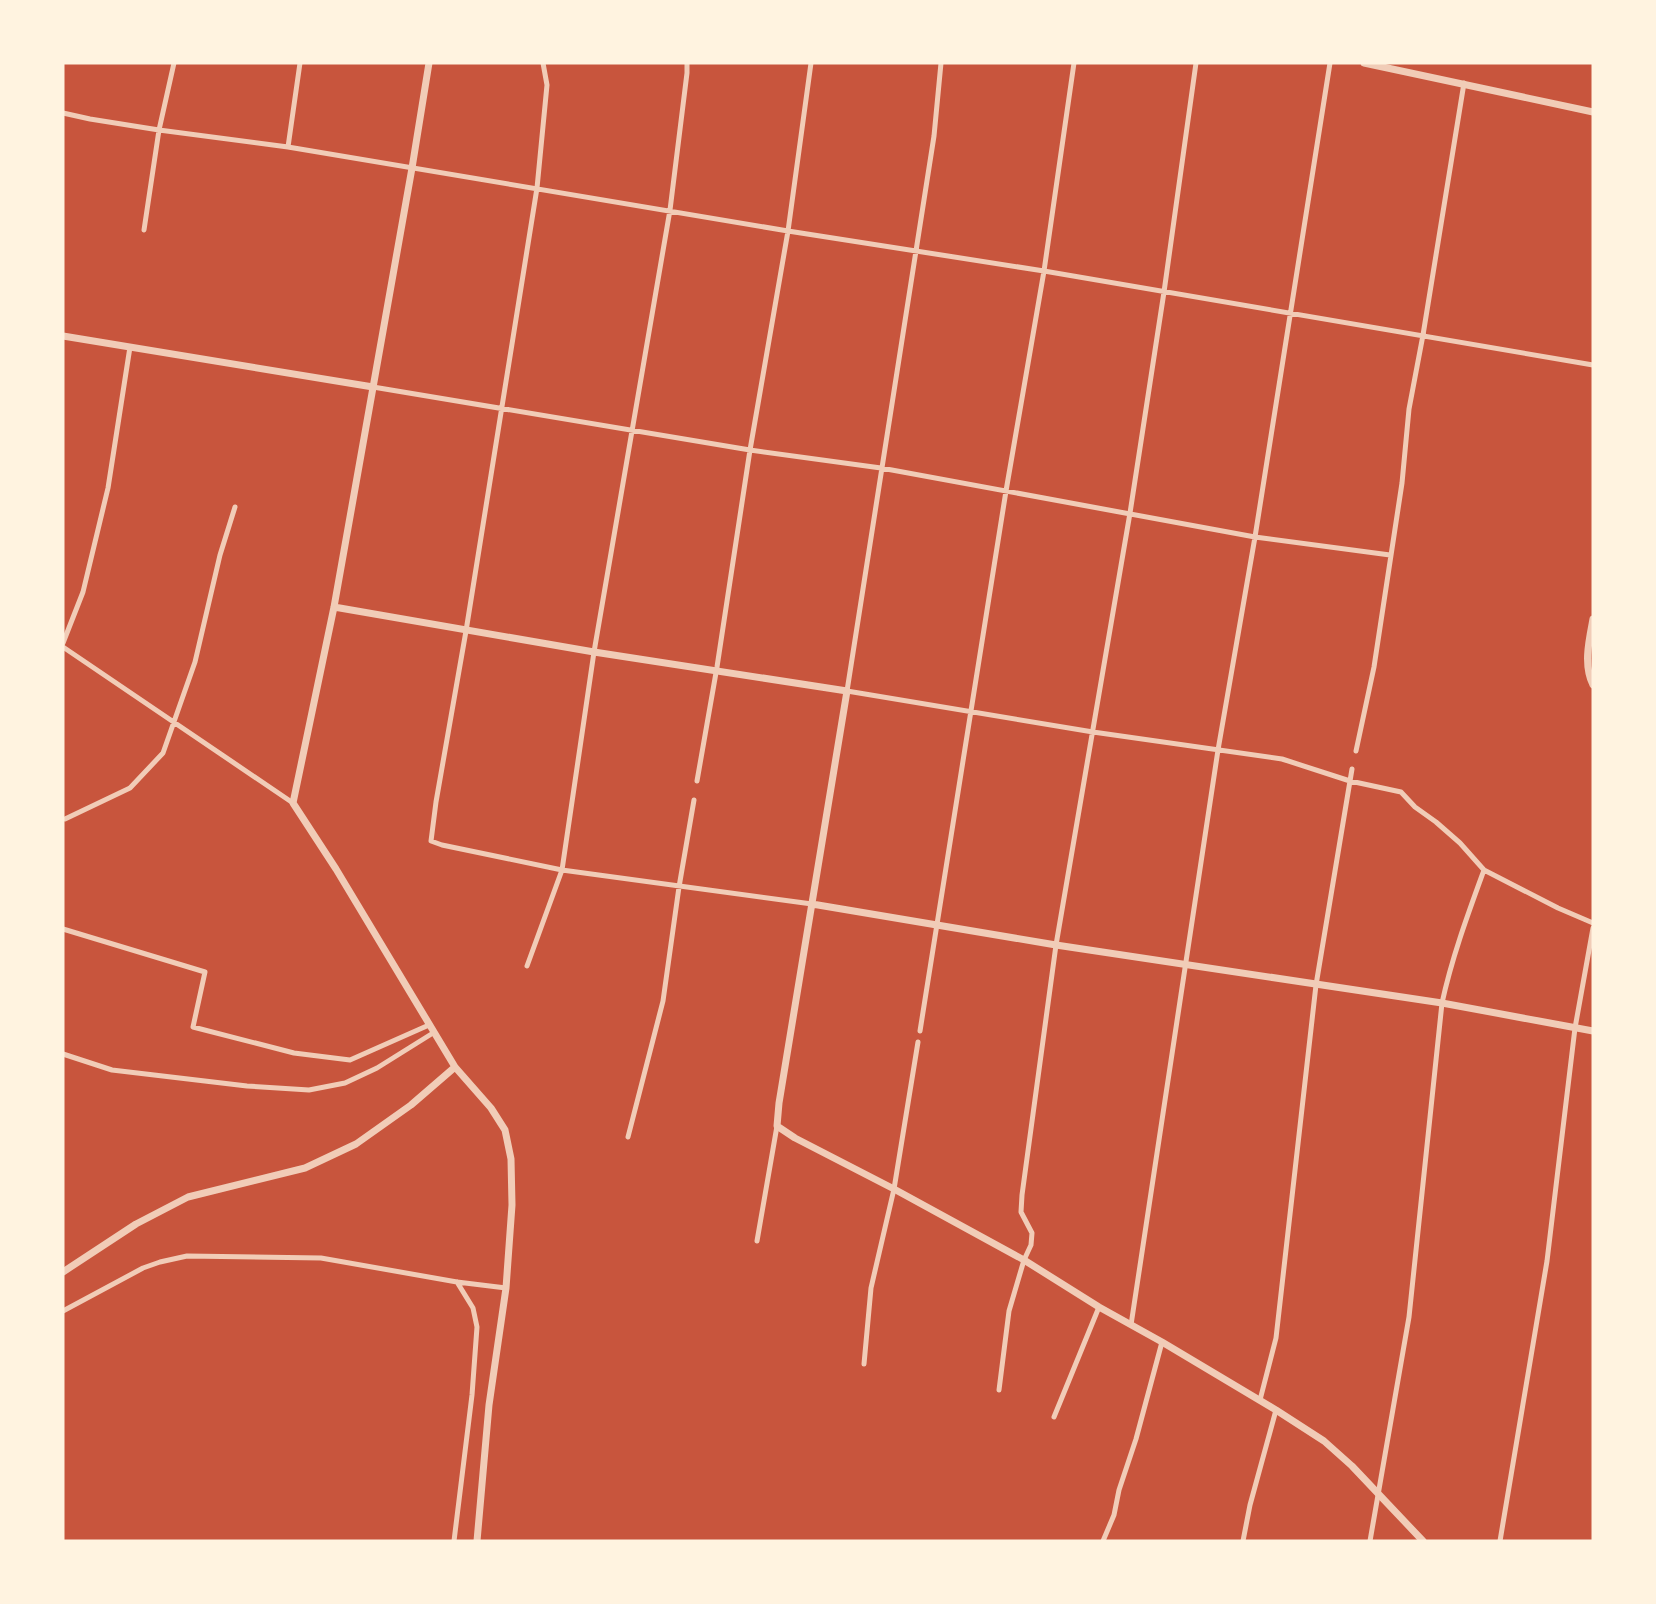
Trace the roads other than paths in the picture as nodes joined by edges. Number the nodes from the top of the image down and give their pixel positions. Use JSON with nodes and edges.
{"nodes":[{"id":1,"x":174,"y":63,"type":"edge"},
{"id":2,"x":300,"y":63,"type":"edge"},
{"id":3,"x":429,"y":63,"type":"edge"},
{"id":4,"x":543,"y":63,"type":"edge"},
{"id":5,"x":687,"y":63,"type":"edge"},
{"id":6,"x":811,"y":63,"type":"edge"},
{"id":7,"x":941,"y":63,"type":"edge"},
{"id":8,"x":1074,"y":63,"type":"edge"},
{"id":9,"x":1196,"y":63,"type":"edge"},
{"id":10,"x":1330,"y":63,"type":"edge"},
{"id":11,"x":1364,"y":63,"type":"edge"},
{"id":12,"x":1464,"y":83,"type":"junction"},
{"id":13,"x":1593,"y":112,"type":"edge"},
{"id":14,"x":63,"y":113,"type":"edge"},
{"id":15,"x":159,"y":130,"type":"junction"},
{"id":16,"x":288,"y":147,"type":"junction"},
{"id":17,"x":412,"y":168,"type":"junction"},
{"id":18,"x":537,"y":188,"type":"junction"},
{"id":19,"x":670,"y":210,"type":"junction"},
{"id":20,"x":144,"y":230,"type":"dead end"},
{"id":21,"x":788,"y":231,"type":"junction"},
{"id":22,"x":916,"y":251,"type":"junction"},
{"id":23,"x":1044,"y":271,"type":"junction"},
{"id":24,"x":1164,"y":292,"type":"junction"},
{"id":25,"x":1291,"y":314,"type":"junction"},
{"id":26,"x":1423,"y":335,"type":"junction"},
{"id":27,"x":63,"y":336,"type":"edge"},
{"id":28,"x":130,"y":347,"type":"junction"},
{"id":29,"x":1593,"y":365,"type":"edge"},
{"id":30,"x":373,"y":387,"type":"junction"},
{"id":31,"x":502,"y":409,"type":"junction"},
{"id":32,"x":633,"y":430,"type":"junction"},
{"id":33,"x":750,"y":450,"type":"junction"},
{"id":34,"x":881,"y":468,"type":"junction"},
{"id":35,"x":1006,"y":491,"type":"junction"},
{"id":36,"x":235,"y":507,"type":"dead end"},
{"id":37,"x":1130,"y":513,"type":"junction"},
{"id":38,"x":1255,"y":537,"type":"junction"},
{"id":39,"x":1390,"y":555,"type":"junction"},
{"id":40,"x":334,"y":607,"type":"junction"},
{"id":41,"x":1593,"y":619,"type":"edge"},
{"id":42,"x":466,"y":631,"type":"junction"},
{"id":43,"x":63,"y":645,"type":"edge"},
{"id":44,"x":594,"y":652,"type":"junction"},
{"id":45,"x":716,"y":671,"type":"junction"},
{"id":46,"x":1593,"y":685,"type":"edge"},
{"id":47,"x":847,"y":691,"type":"junction"},
{"id":48,"x":971,"y":712,"type":"junction"},
{"id":49,"x":173,"y":721,"type":"junction"},
{"id":50,"x":1093,"y":732,"type":"junction"},
{"id":51,"x":1218,"y":750,"type":"junction"},
{"id":52,"x":1356,"y":751,"type":"dead end"},
{"id":53,"x":1352,"y":769,"type":"dead end"},
{"id":54,"x":698,"y":781,"type":"dead end"},
{"id":55,"x":1350,"y":782,"type":"junction"},
{"id":56,"x":694,"y":800,"type":"dead end"},
{"id":57,"x":293,"y":803,"type":"junction"},
{"id":58,"x":65,"y":819,"type":"dead end"},
{"id":59,"x":562,"y":870,"type":"junction"},
{"id":60,"x":1484,"y":870,"type":"junction"},
{"id":61,"x":679,"y":887,"type":"junction"},
{"id":62,"x":812,"y":904,"type":"junction"},
{"id":63,"x":1593,"y":923,"type":"edge"},
{"id":64,"x":938,"y":924,"type":"junction"},
{"id":65,"x":1593,"y":928,"type":"edge"},
{"id":66,"x":63,"y":929,"type":"edge"},
{"id":67,"x":1056,"y":945,"type":"junction"},
{"id":68,"x":1186,"y":965,"type":"junction"},
{"id":69,"x":527,"y":966,"type":"dead end"},
{"id":70,"x":1316,"y":985,"type":"junction"},
{"id":71,"x":1442,"y":1003,"type":"junction"},
{"id":72,"x":429,"y":1025,"type":"junction"},
{"id":73,"x":1575,"y":1028,"type":"junction"},
{"id":74,"x":920,"y":1031,"type":"dead end"},
{"id":75,"x":1593,"y":1031,"type":"edge"},
{"id":76,"x":434,"y":1033,"type":"junction"},
{"id":77,"x":918,"y":1042,"type":"dead end"},
{"id":78,"x":63,"y":1054,"type":"edge"},
{"id":79,"x":455,"y":1066,"type":"junction"},
{"id":80,"x":777,"y":1126,"type":"junction"},
{"id":81,"x":628,"y":1137,"type":"dead end"},
{"id":82,"x":894,"y":1189,"type":"junction"},
{"id":83,"x":757,"y":1241,"type":"dead end"},
{"id":84,"x":1024,"y":1260,"type":"junction"},
{"id":85,"x":63,"y":1272,"type":"edge"},
{"id":86,"x":457,"y":1282,"type":"junction"},
{"id":87,"x":506,"y":1288,"type":"junction"},
{"id":88,"x":1099,"y":1307,"type":"junction"},
{"id":89,"x":63,"y":1311,"type":"edge"},
{"id":90,"x":1131,"y":1325,"type":"junction"},
{"id":91,"x":1162,"y":1342,"type":"junction"},
{"id":92,"x":864,"y":1364,"type":"dead end"},
{"id":93,"x":999,"y":1390,"type":"dead end"},
{"id":94,"x":1260,"y":1400,"type":"junction"},
{"id":95,"x":1276,"y":1410,"type":"junction"},
{"id":96,"x":1054,"y":1417,"type":"dead end"},
{"id":97,"x":1377,"y":1494,"type":"junction"},
{"id":98,"x":454,"y":1541,"type":"edge"},
{"id":99,"x":477,"y":1541,"type":"edge"},
{"id":100,"x":1102,"y":1541,"type":"edge"},
{"id":101,"x":1243,"y":1541,"type":"edge"},
{"id":102,"x":1370,"y":1541,"type":"edge"},
{"id":103,"x":1422,"y":1541,"type":"edge"},
{"id":104,"x":1500,"y":1541,"type":"edge"}],
"edges":[{"from":1,"to":15,"type":"street"},
{"from":2,"to":16,"type":"street"},
{"from":3,"to":17,"type":"street"},
{"from":4,"to":18,"type":"street"},
{"from":5,"to":19,"type":"street"},
{"from":6,"to":21,"type":"street"},
{"from":7,"to":22,"type":"street"},
{"from":8,"to":23,"type":"street"},
{"from":9,"to":24,"type":"street"},
{"from":10,"to":25,"type":"street"},
{"from":11,"to":12,"type":"street"},
{"from":12,"to":13,"type":"street"},
{"from":12,"to":26,"type":"street"},
{"from":14,"to":15,"type":"street"},
{"from":15,"to":16,"type":"street"},
{"from":15,"to":20,"type":"street"},
{"from":16,"to":17,"type":"street"},
{"from":17,"to":18,"type":"street"},
{"from":17,"to":30,"type":"street"},
{"from":18,"to":19,"type":"street"},
{"from":18,"to":31,"type":"street"},
{"from":19,"to":21,"type":"street"},
{"from":19,"to":32,"type":"street"},
{"from":21,"to":22,"type":"street"},
{"from":21,"to":33,"type":"street"},
{"from":22,"to":23,"type":"street"},
{"from":22,"to":34,"type":"street"},
{"from":23,"to":24,"type":"street"},
{"from":23,"to":35,"type":"street"},
{"from":24,"to":25,"type":"street"},
{"from":24,"to":37,"type":"street"},
{"from":25,"to":26,"type":"street"},
{"from":25,"to":38,"type":"street"},
{"from":26,"to":29,"type":"street"},
{"from":26,"to":39,"type":"street"},
{"from":27,"to":28,"type":"street"},
{"from":28,"to":30,"type":"street"},
{"from":28,"to":43,"type":"street"},
{"from":30,"to":31,"type":"street"},
{"from":30,"to":40,"type":"street"},
{"from":31,"to":32,"type":"street"},
{"from":31,"to":42,"type":"street"},
{"from":32,"to":33,"type":"street"},
{"from":32,"to":44,"type":"street"},
{"from":33,"to":34,"type":"street"},
{"from":33,"to":45,"type":"street"},
{"from":34,"to":35,"type":"street"},
{"from":34,"to":47,"type":"street"},
{"from":35,"to":37,"type":"street"},
{"from":35,"to":48,"type":"street"},
{"from":36,"to":49,"type":"street"},
{"from":37,"to":38,"type":"street"},
{"from":37,"to":50,"type":"street"},
{"from":38,"to":39,"type":"street"},
{"from":38,"to":51,"type":"street"},
{"from":39,"to":52,"type":"street"},
{"from":40,"to":42,"type":"street"},
{"from":40,"to":57,"type":"street"},
{"from":41,"to":46,"type":"street"},
{"from":42,"to":44,"type":"street"},
{"from":42,"to":59,"type":"street"},
{"from":43,"to":49,"type":"street"},
{"from":44,"to":45,"type":"street"},
{"from":44,"to":59,"type":"street"},
{"from":45,"to":47,"type":"street"},
{"from":45,"to":54,"type":"street"},
{"from":47,"to":48,"type":"street"},
{"from":47,"to":62,"type":"street"},
{"from":48,"to":50,"type":"street"},
{"from":48,"to":64,"type":"street"},
{"from":49,"to":57,"type":"street"},
{"from":49,"to":58,"type":"street"},
{"from":50,"to":51,"type":"street"},
{"from":50,"to":67,"type":"street"},
{"from":51,"to":55,"type":"street"},
{"from":51,"to":68,"type":"street"},
{"from":53,"to":55,"type":"street"},
{"from":55,"to":60,"type":"street"},
{"from":55,"to":70,"type":"street"},
{"from":56,"to":61,"type":"street"},
{"from":57,"to":72,"type":"street"},
{"from":59,"to":61,"type":"street"},
{"from":59,"to":69,"type":"street"},
{"from":60,"to":63,"type":"street"},
{"from":60,"to":71,"type":"street"},
{"from":61,"to":62,"type":"street"},
{"from":61,"to":81,"type":"street"},
{"from":62,"to":64,"type":"street"},
{"from":62,"to":80,"type":"street"},
{"from":64,"to":67,"type":"street"},
{"from":64,"to":74,"type":"street"},
{"from":65,"to":73,"type":"street"},
{"from":66,"to":72,"type":"street"},
{"from":67,"to":68,"type":"street"},
{"from":67,"to":84,"type":"street"},
{"from":68,"to":70,"type":"street"},
{"from":68,"to":90,"type":"street"},
{"from":70,"to":71,"type":"street"},
{"from":70,"to":94,"type":"street"},
{"from":71,"to":73,"type":"street"},
{"from":71,"to":97,"type":"street"},
{"from":72,"to":76,"type":"street"},
{"from":73,"to":75,"type":"street"},
{"from":73,"to":104,"type":"street"},
{"from":76,"to":78,"type":"street"},
{"from":76,"to":79,"type":"street"},
{"from":77,"to":82,"type":"street"},
{"from":79,"to":85,"type":"street"},
{"from":79,"to":87,"type":"street"},
{"from":80,"to":82,"type":"street"},
{"from":80,"to":83,"type":"street"},
{"from":82,"to":84,"type":"street"},
{"from":82,"to":92,"type":"street"},
{"from":84,"to":88,"type":"street"},
{"from":84,"to":93,"type":"street"},
{"from":86,"to":87,"type":"street"},
{"from":86,"to":89,"type":"street"},
{"from":86,"to":98,"type":"street"},
{"from":87,"to":99,"type":"street"},
{"from":88,"to":90,"type":"street"},
{"from":88,"to":96,"type":"street"},
{"from":90,"to":91,"type":"street"},
{"from":91,"to":94,"type":"street"},
{"from":91,"to":100,"type":"street"},
{"from":94,"to":95,"type":"street"},
{"from":95,"to":97,"type":"street"},
{"from":95,"to":101,"type":"street"},
{"from":97,"to":102,"type":"street"},
{"from":97,"to":103,"type":"street"}]}
